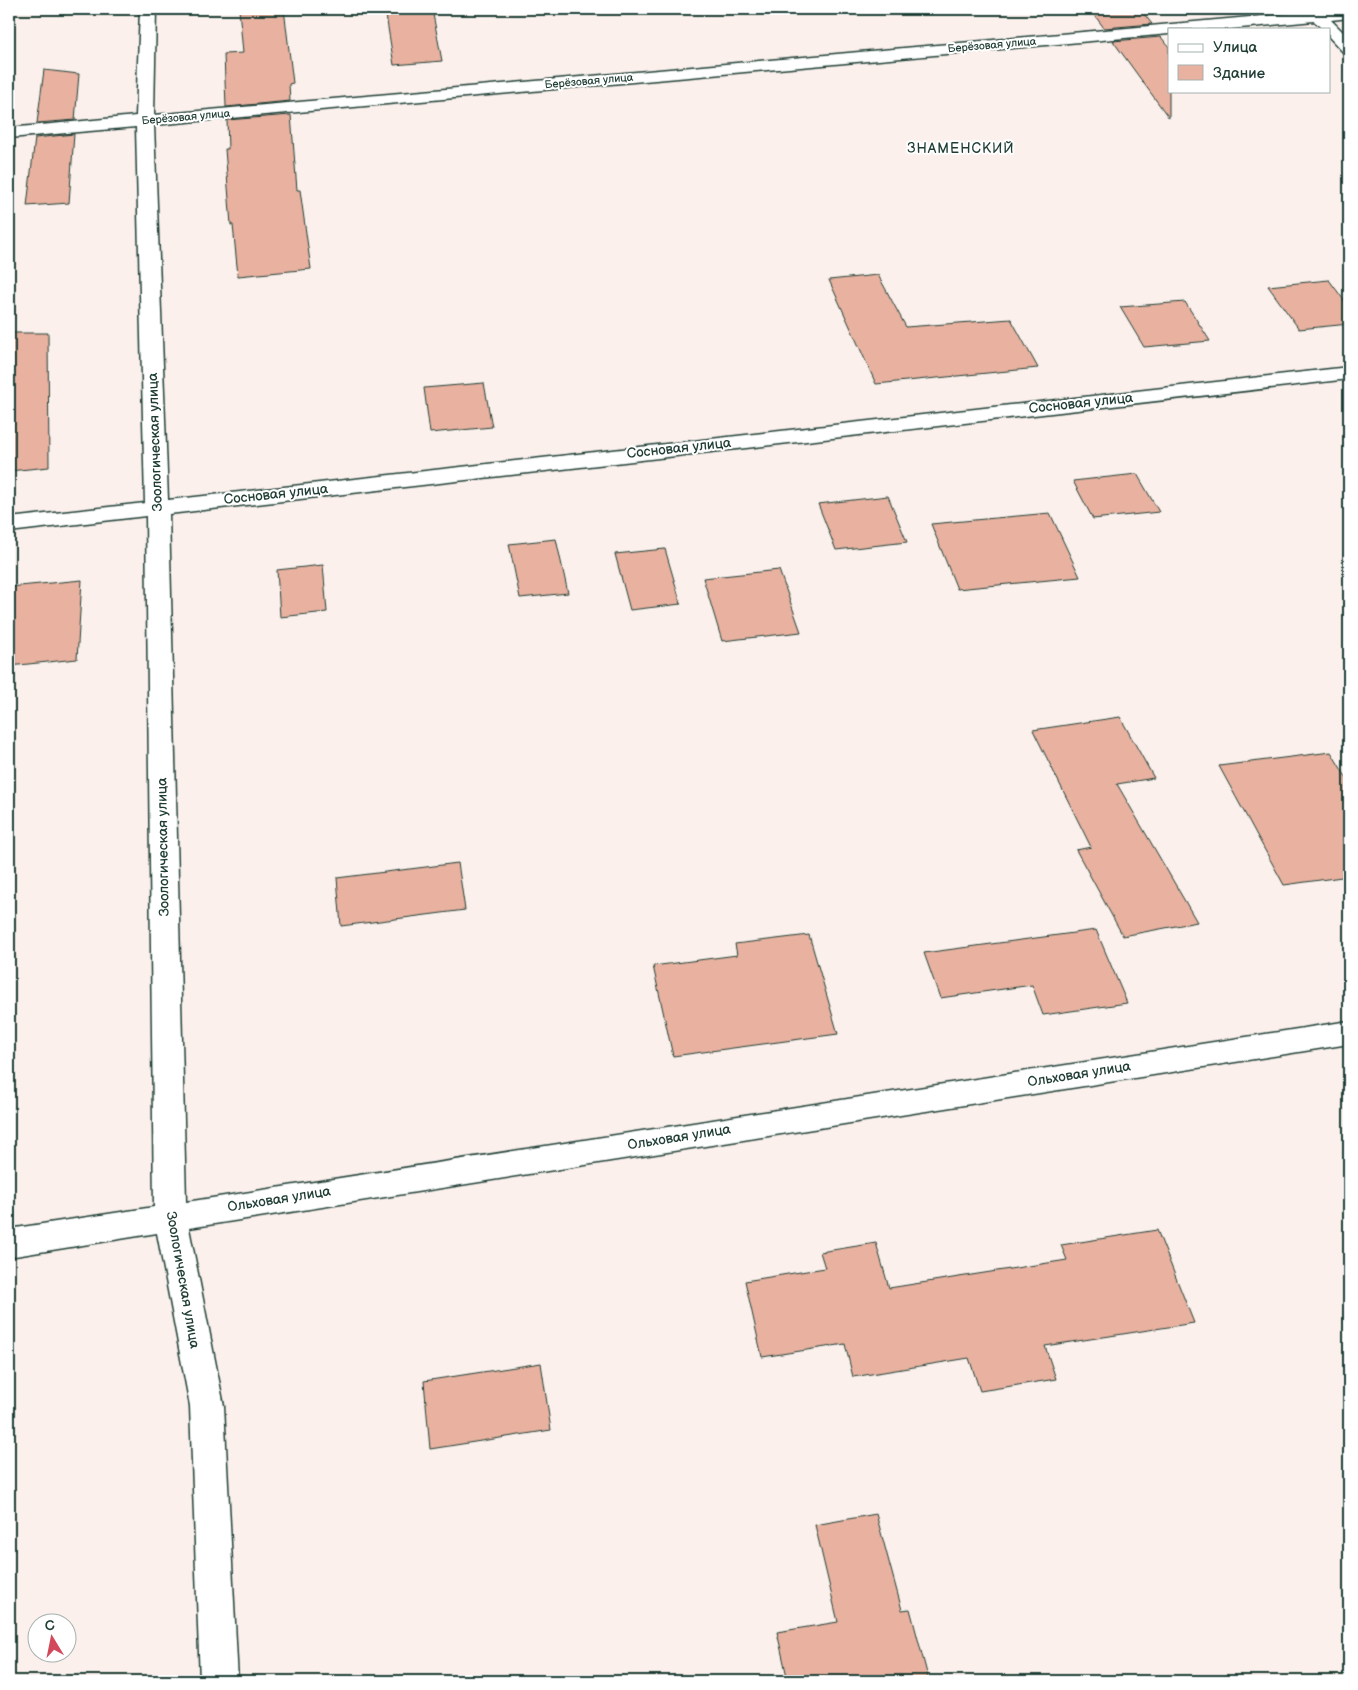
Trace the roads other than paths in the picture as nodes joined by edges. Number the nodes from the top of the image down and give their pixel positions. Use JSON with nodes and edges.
{"nodes":[{"id":1,"x":148,"y":9,"type":"edge"},
{"id":2,"x":1315,"y":12,"type":"edge"},
{"id":3,"x":1349,"y":13,"type":"edge"},
{"id":4,"x":1179,"y":28,"type":"edge"},
{"id":5,"x":1168,"y":29,"type":"edge"},
{"id":6,"x":1349,"y":48,"type":"edge"},
{"id":7,"x":145,"y":121,"type":"junction"},
{"id":8,"x":9,"y":133,"type":"edge"},
{"id":9,"x":1349,"y":372,"type":"edge"},
{"id":10,"x":157,"y":507,"type":"junction"},
{"id":11,"x":9,"y":525,"type":"edge"},
{"id":12,"x":1349,"y":1032,"type":"edge"},
{"id":13,"x":170,"y":1216,"type":"junction"},
{"id":14,"x":9,"y":1243,"type":"edge"},
{"id":15,"x":219,"y":1681,"type":"edge"}],
"edges":[{"from":1,"to":7,"type":"street","name":"Зоологическая улица"},
{"from":2,"to":3,"type":"street","name":"Берёзовая улица"},
{"from":2,"to":4,"type":"street","name":"Берёзовая улица"},
{"from":2,"to":6,"type":"street"},
{"from":5,"to":7,"type":"street","name":"Берёзовая улица"},
{"from":7,"to":8,"type":"street","name":"Берёзовая улица"},
{"from":7,"to":10,"type":"street","name":"Зоологическая улица"},
{"from":9,"to":10,"type":"street","name":"Сосновая улица"},
{"from":10,"to":11,"type":"street","name":"Сосновая улица"},
{"from":10,"to":13,"type":"street","name":"Зоологическая улица"},
{"from":12,"to":13,"type":"street","name":"Ольховая улица"},
{"from":13,"to":14,"type":"street","name":"Ольховая улица"},
{"from":13,"to":15,"type":"street","name":"Зоологическая улица"}]}
